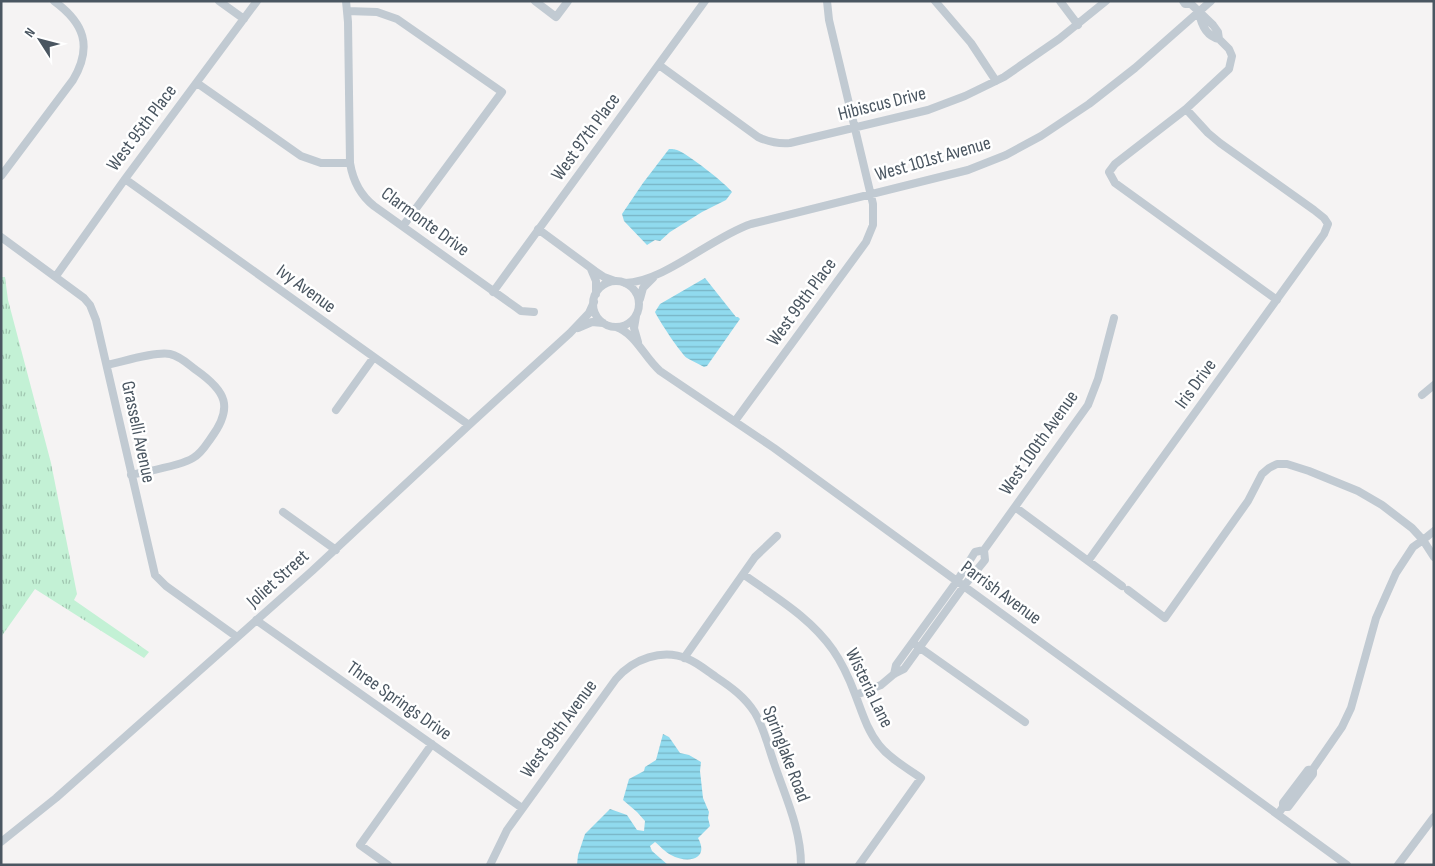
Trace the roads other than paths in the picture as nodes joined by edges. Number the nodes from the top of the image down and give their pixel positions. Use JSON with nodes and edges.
{"nodes":[{"id":1,"x":54,"y":1,"type":"edge"},
{"id":2,"x":218,"y":1,"type":"edge"},
{"id":3,"x":257,"y":1,"type":"edge"},
{"id":4,"x":346,"y":1,"type":"edge"},
{"id":5,"x":535,"y":1,"type":"edge"},
{"id":6,"x":568,"y":1,"type":"edge"},
{"id":7,"x":706,"y":1,"type":"edge"},
{"id":8,"x":828,"y":1,"type":"edge"},
{"id":9,"x":935,"y":1,"type":"edge"},
{"id":10,"x":1060,"y":1,"type":"edge"},
{"id":11,"x":1106,"y":1,"type":"edge"},
{"id":12,"x":1182,"y":1,"type":"edge"},
{"id":13,"x":1211,"y":1,"type":"edge"},
{"id":14,"x":1192,"y":3,"type":"edge"},
{"id":15,"x":347,"y":11,"type":"junction"},
{"id":16,"x":1198,"y":12,"type":"junction"},
{"id":17,"x":244,"y":19,"type":"junction"},
{"id":18,"x":1078,"y":25,"type":"junction"},
{"id":19,"x":659,"y":65,"type":"junction"},
{"id":20,"x":996,"y":81,"type":"junction"},
{"id":21,"x":197,"y":83,"type":"junction"},
{"id":22,"x":1186,"y":109,"type":"junction"},
{"id":23,"x":854,"y":128,"type":"junction"},
{"id":24,"x":350,"y":163,"type":"junction"},
{"id":25,"x":1,"y":176,"type":"edge"},
{"id":26,"x":125,"y":179,"type":"junction"},
{"id":27,"x":870,"y":194,"type":"junction"},
{"id":28,"x":403,"y":226,"type":"junction"},
{"id":29,"x":538,"y":229,"type":"junction"},
{"id":30,"x":1,"y":237,"type":"edge"},
{"id":31,"x":590,"y":268,"type":"junction"},
{"id":32,"x":658,"y":274,"type":"junction"},
{"id":33,"x":56,"y":276,"type":"junction"},
{"id":34,"x":621,"y":282,"type":"junction"},
{"id":35,"x":493,"y":292,"type":"junction"},
{"id":36,"x":595,"y":299,"type":"junction"},
{"id":37,"x":1277,"y":300,"type":"junction"},
{"id":38,"x":639,"y":303,"type":"junction"},
{"id":39,"x":534,"y":312,"type":"dead end"},
{"id":40,"x":637,"y":314,"type":"junction"},
{"id":41,"x":1114,"y":318,"type":"dead end"},
{"id":42,"x":605,"y":324,"type":"junction"},
{"id":43,"x":616,"y":327,"type":"junction"},
{"id":44,"x":570,"y":333,"type":"junction"},
{"id":45,"x":639,"y":346,"type":"junction"},
{"id":46,"x":374,"y":357,"type":"junction"},
{"id":47,"x":107,"y":365,"type":"junction"},
{"id":48,"x":1434,"y":385,"type":"edge"},
{"id":49,"x":1422,"y":395,"type":"dead end"},
{"id":50,"x":336,"y":410,"type":"dead end"},
{"id":51,"x":734,"y":421,"type":"junction"},
{"id":52,"x":469,"y":425,"type":"junction"},
{"id":53,"x":131,"y":475,"type":"junction"},
{"id":54,"x":1015,"y":507,"type":"junction"},
{"id":55,"x":283,"y":512,"type":"dead end"},
{"id":56,"x":1434,"y":531,"type":"edge"},
{"id":57,"x":777,"y":536,"type":"dead end"},
{"id":58,"x":1423,"y":540,"type":"junction"},
{"id":59,"x":336,"y":550,"type":"junction"},
{"id":60,"x":984,"y":550,"type":"junction"},
{"id":61,"x":1434,"y":557,"type":"edge"},
{"id":62,"x":1088,"y":561,"type":"junction"},
{"id":63,"x":743,"y":574,"type":"junction"},
{"id":64,"x":960,"y":583,"type":"junction"},
{"id":65,"x":256,"y":620,"type":"junction"},
{"id":66,"x":237,"y":637,"type":"junction"},
{"id":67,"x":916,"y":645,"type":"junction"},
{"id":68,"x":684,"y":658,"type":"junction"},
{"id":69,"x":856,"y":695,"type":"junction"},
{"id":70,"x":1025,"y":722,"type":"dead end"},
{"id":71,"x":432,"y":744,"type":"junction"},
{"id":72,"x":522,"y":808,"type":"junction"},
{"id":73,"x":1278,"y":814,"type":"junction"},
{"id":74,"x":1434,"y":817,"type":"edge"},
{"id":75,"x":1,"y":842,"type":"edge"},
{"id":76,"x":388,"y":865,"type":"edge"},
{"id":77,"x":490,"y":865,"type":"edge"},
{"id":78,"x":801,"y":865,"type":"edge"},
{"id":79,"x":859,"y":865,"type":"edge"},
{"id":80,"x":1348,"y":865,"type":"edge"},
{"id":81,"x":1398,"y":865,"type":"edge"}],
"edges":[{"from":1,"to":25,"type":"street"},
{"from":2,"to":17,"type":"street"},
{"from":3,"to":17,"type":"street","name":"West 95th Place"},
{"from":4,"to":15,"type":"street","name":"Clarmonte Drive"},
{"from":5,"to":6,"type":"street"},
{"from":7,"to":19,"type":"street","name":"West 97th Place"},
{"from":8,"to":23,"type":"street","name":"West 99th Place"},
{"from":9,"to":20,"type":"street"},
{"from":10,"to":18,"type":"street"},
{"from":11,"to":18,"type":"street","name":"Hibiscus Drive"},
{"from":12,"to":14,"type":"street"},
{"from":13,"to":16,"type":"street","name":"West 101st Avenue"},
{"from":14,"to":16,"type":"street"},
{"from":15,"to":24,"type":"street","name":"Clarmonte Drive"},
{"from":15,"to":28,"type":"street"},
{"from":16,"to":22,"type":"street"},
{"from":16,"to":27,"type":"street","name":"West 101st Avenue"},
{"from":17,"to":21,"type":"street","name":"West 95th Place"},
{"from":18,"to":20,"type":"street","name":"Hibiscus Drive"},
{"from":19,"to":23,"type":"street","name":"Hibiscus Drive"},
{"from":19,"to":29,"type":"street","name":"West 97th Place"},
{"from":20,"to":23,"type":"street","name":"Hibiscus Drive"},
{"from":21,"to":24,"type":"street"},
{"from":21,"to":26,"type":"street","name":"West 95th Place"},
{"from":22,"to":37,"type":"street","name":"Iris Drive"},
{"from":22,"to":37,"type":"street"},
{"from":23,"to":27,"type":"street","name":"West 99th Place"},
{"from":24,"to":28,"type":"street","name":"Clarmonte Drive"},
{"from":26,"to":33,"type":"street","name":"West 95th Place"},
{"from":26,"to":46,"type":"street","name":"Ivy Avenue"},
{"from":27,"to":32,"type":"street","name":"West 101st Avenue"},
{"from":27,"to":51,"type":"street","name":"West 99th Place"},
{"from":28,"to":35,"type":"street","name":"Clarmonte Drive"},
{"from":29,"to":31,"type":"street"},
{"from":29,"to":35,"type":"street","name":"West 97th Place"},
{"from":30,"to":33,"type":"street","name":"Grasselli Avenue"},
{"from":31,"to":34,"type":"street"},
{"from":31,"to":36,"type":"street"},
{"from":32,"to":34,"type":"street","name":"West 101st Avenue"},
{"from":32,"to":38,"type":"street","name":"West 101st Avenue"},
{"from":33,"to":47,"type":"street","name":"Grasselli Avenue"},
{"from":34,"to":36,"type":"street"},
{"from":34,"to":38,"type":"street"},
{"from":35,"to":39,"type":"street","name":"Clarmonte Drive"},
{"from":36,"to":42,"type":"street"},
{"from":36,"to":44,"type":"street","name":"Joliet Street"},
{"from":37,"to":62,"type":"street","name":"Iris Drive"},
{"from":38,"to":40,"type":"street"},
{"from":40,"to":43,"type":"street"},
{"from":40,"to":45,"type":"street"},
{"from":41,"to":54,"type":"street","name":"West 100th Avenue"},
{"from":42,"to":43,"type":"street","name":"Parrish Avenue"},
{"from":42,"to":44,"type":"street","name":"Joliet Street"},
{"from":43,"to":45,"type":"street","name":"Parrish Avenue"},
{"from":44,"to":52,"type":"street","name":"Joliet Street"},
{"from":45,"to":51,"type":"street","name":"Parrish Avenue"},
{"from":46,"to":50,"type":"street"},
{"from":46,"to":52,"type":"street","name":"Ivy Avenue"},
{"from":47,"to":53,"type":"street","name":"Grasselli Avenue"},
{"from":47,"to":53,"type":"street"},
{"from":48,"to":49,"type":"street"},
{"from":51,"to":64,"type":"street","name":"Parrish Avenue"},
{"from":52,"to":59,"type":"street","name":"Joliet Street"},
{"from":53,"to":66,"type":"street","name":"Grasselli Avenue"},
{"from":54,"to":60,"type":"street","name":"West 100th Avenue"},
{"from":54,"to":62,"type":"street"},
{"from":55,"to":59,"type":"street"},
{"from":56,"to":58,"type":"street"},
{"from":57,"to":63,"type":"street"},
{"from":58,"to":61,"type":"street"},
{"from":58,"to":62,"type":"street"},
{"from":58,"to":73,"type":"street"},
{"from":59,"to":65,"type":"street","name":"Joliet Street"},
{"from":60,"to":64,"type":"street","name":"West 100th Avenue"},
{"from":60,"to":64,"type":"street","name":"West 100th Avenue"},
{"from":63,"to":68,"type":"street"},
{"from":63,"to":69,"type":"street","name":"Wisteria Lane"},
{"from":64,"to":67,"type":"street","name":"West 100th Avenue"},
{"from":64,"to":73,"type":"street","name":"Parrish Avenue"},
{"from":65,"to":66,"type":"street","name":"Joliet Street"},
{"from":65,"to":71,"type":"street","name":"Three Springs Drive"},
{"from":66,"to":75,"type":"street","name":"Joliet Street"},
{"from":67,"to":69,"type":"street","name":"West 100th Avenue"},
{"from":67,"to":70,"type":"street"},
{"from":68,"to":72,"type":"street","name":"West 99th Avenue"},
{"from":68,"to":78,"type":"street","name":"Springlake Road"},
{"from":69,"to":79,"type":"street","name":"Wisteria Lane"},
{"from":71,"to":72,"type":"street","name":"Three Springs Drive"},
{"from":71,"to":76,"type":"street"},
{"from":72,"to":77,"type":"street","name":"West 99th Avenue"},
{"from":73,"to":80,"type":"street","name":"Parrish Avenue"},
{"from":74,"to":81,"type":"street"}]}
